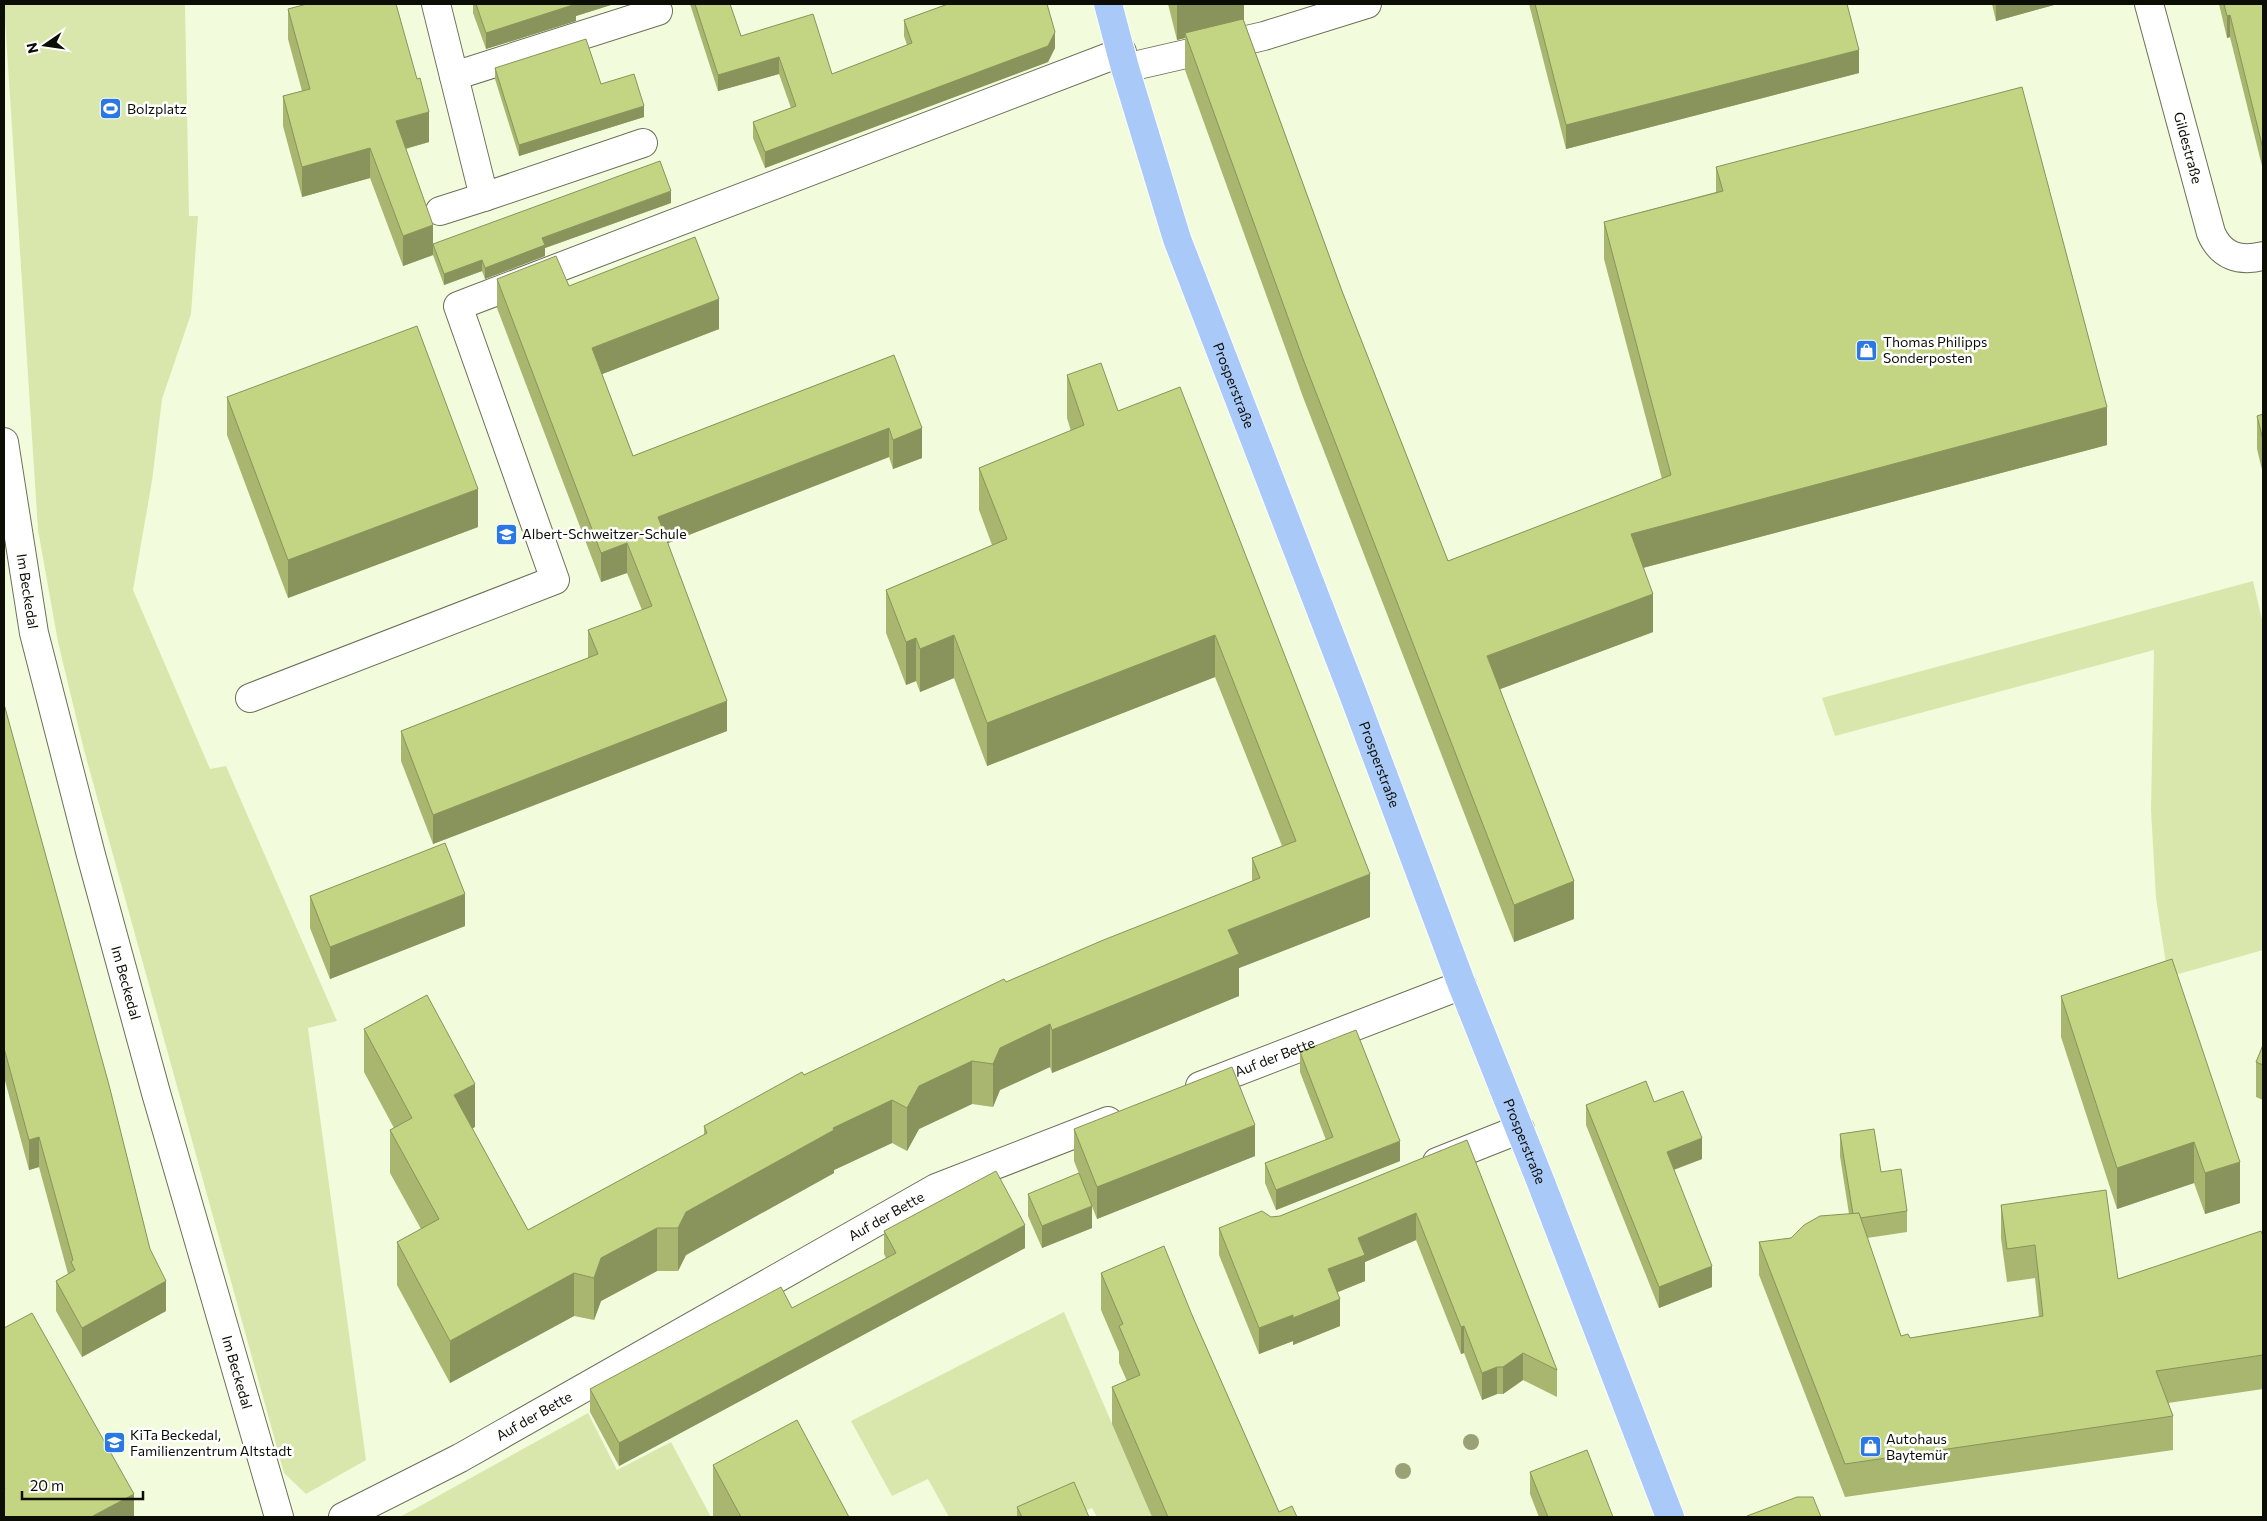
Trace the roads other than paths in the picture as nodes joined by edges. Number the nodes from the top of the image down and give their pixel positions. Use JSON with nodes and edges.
{"nodes":[{"id":1,"x":436,"y":4,"type":"edge"},
{"id":2,"x":1108,"y":4,"type":"edge"},
{"id":3,"x":1367,"y":4,"type":"edge"},
{"id":4,"x":2148,"y":4,"type":"edge"},
{"id":5,"x":658,"y":10,"type":"dead end"},
{"id":6,"x":1123,"y":60,"type":"junction"},
{"id":7,"x":454,"y":76,"type":"junction"},
{"id":8,"x":643,"y":143,"type":"dead end"},
{"id":9,"x":484,"y":197,"type":"junction"},
{"id":10,"x":440,"y":211,"type":"dead end"},
{"id":11,"x":2261,"y":256,"type":"edge"},
{"id":12,"x":4,"y":442,"type":"edge"},
{"id":13,"x":250,"y":698,"type":"dead end"},
{"id":14,"x":1462,"y":985,"type":"junction"},
{"id":15,"x":1176,"y":1095,"type":"edge"},
{"id":16,"x":1130,"y":1113,"type":"edge"},
{"id":17,"x":1520,"y":1129,"type":"junction"},
{"id":18,"x":1410,"y":1173,"type":"edge"},
{"id":19,"x":279,"y":1517,"type":"edge"},
{"id":20,"x":343,"y":1517,"type":"edge"},
{"id":21,"x":1670,"y":1517,"type":"edge"}],
"edges":[{"from":1,"to":7,"type":"street"},
{"from":2,"to":6,"type":"main road","name":"Prosperstraße"},
{"from":3,"to":6,"type":"street"},
{"from":4,"to":11,"type":"street","name":"Gildestraße"},
{"from":5,"to":7,"type":"street"},
{"from":6,"to":13,"type":"street"},
{"from":6,"to":14,"type":"main road","name":"Prosperstraße"},
{"from":7,"to":9,"type":"street"},
{"from":8,"to":9,"type":"street"},
{"from":9,"to":10,"type":"street"},
{"from":12,"to":19,"type":"street","name":"Im Beckedal"},
{"from":14,"to":15,"type":"street","name":"Auf der Bette"},
{"from":14,"to":17,"type":"main road","name":"Prosperstraße"},
{"from":16,"to":20,"type":"street","name":"Auf der Bette"},
{"from":17,"to":18,"type":"street"},
{"from":17,"to":21,"type":"main road","name":"Prosperstraße"}]}
